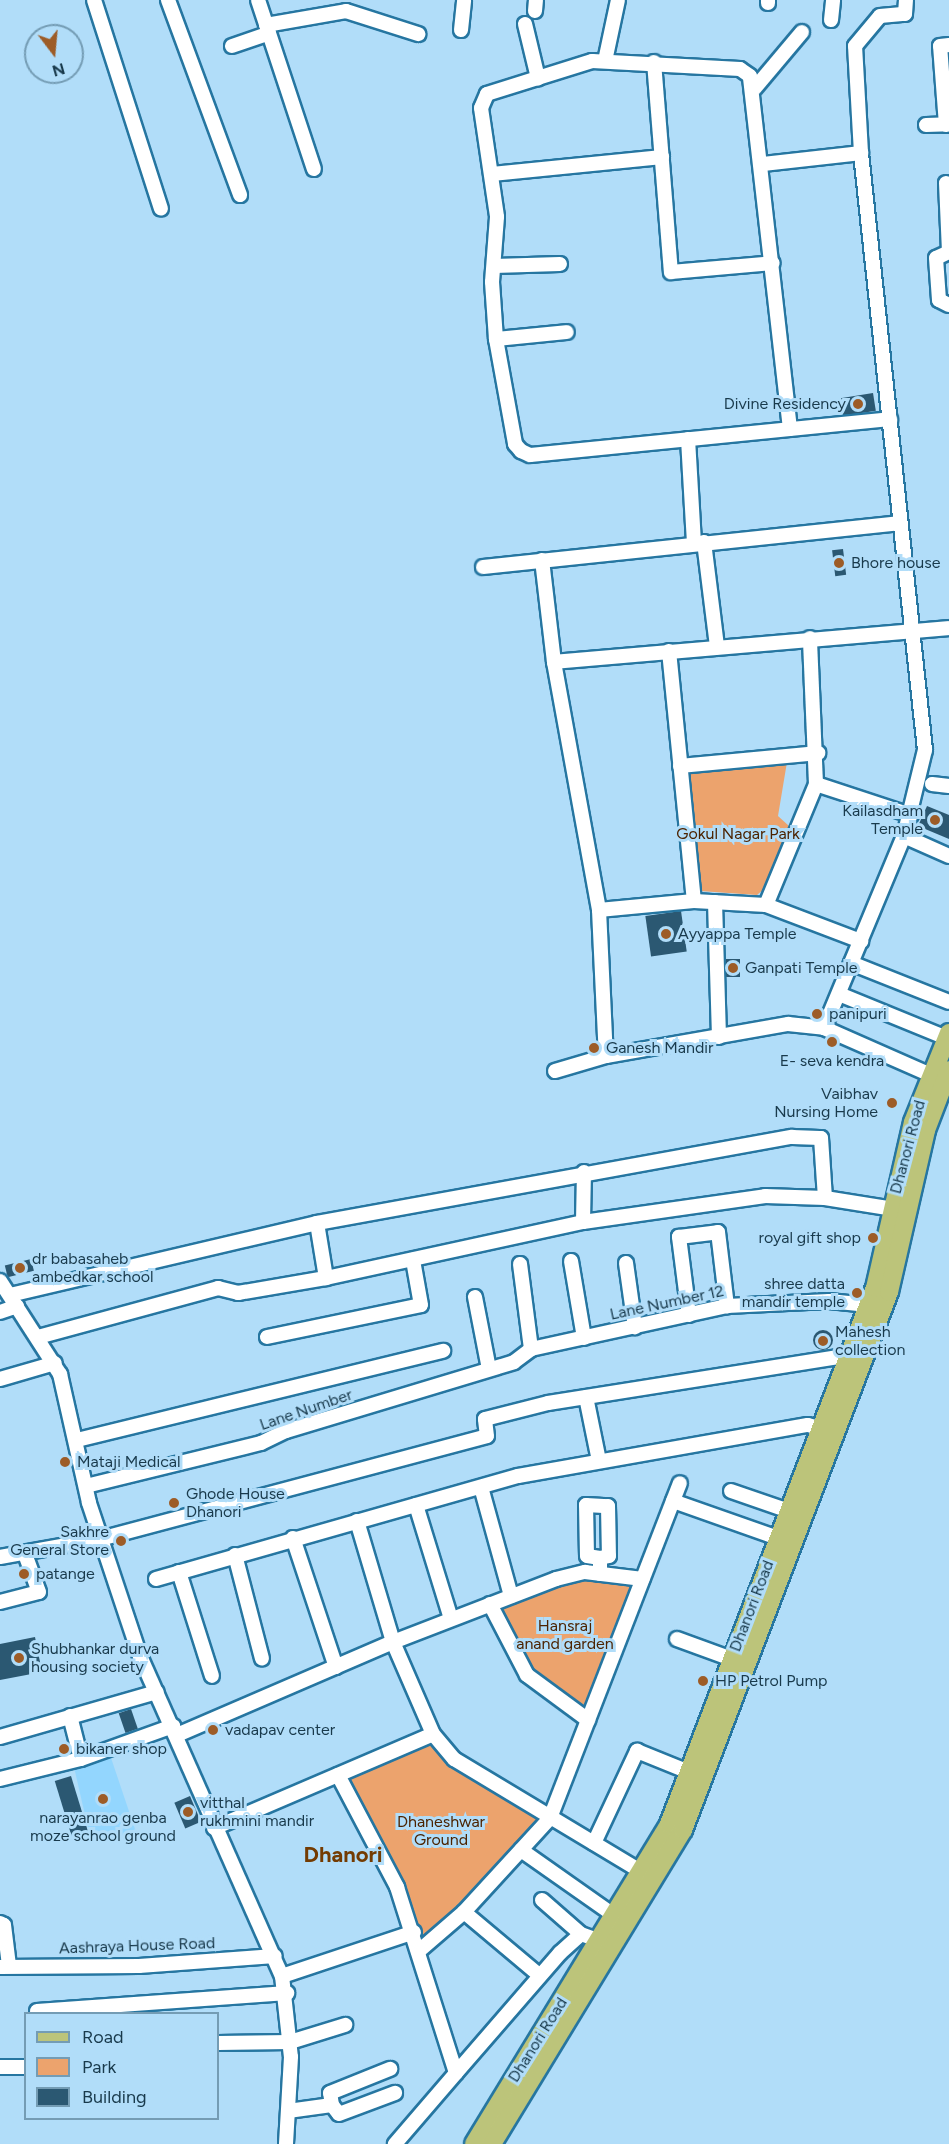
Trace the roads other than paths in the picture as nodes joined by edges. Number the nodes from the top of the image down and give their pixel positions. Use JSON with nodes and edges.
{"nodes":[{"id":1,"x":94,"y":0,"type":"edge"},
{"id":2,"x":168,"y":0,"type":"edge"},
{"id":3,"x":258,"y":0,"type":"edge"},
{"id":4,"x":464,"y":0,"type":"edge"},
{"id":5,"x":618,"y":0,"type":"edge"},
{"id":6,"x":833,"y":0,"type":"edge"},
{"id":7,"x":906,"y":0,"type":"edge"},
{"id":8,"x":344,"y":5,"type":"edge"},
{"id":9,"x":831,"y":20,"type":"dead end"},
{"id":10,"x":525,"y":24,"type":"dead end"},
{"id":11,"x":268,"y":29,"type":"junction"},
{"id":12,"x":461,"y":30,"type":"dead end"},
{"id":13,"x":802,"y":32,"type":"dead end"},
{"id":14,"x":418,"y":34,"type":"dead end"},
{"id":15,"x":949,"y":45,"type":"edge"},
{"id":16,"x":232,"y":46,"type":"dead end"},
{"id":17,"x":605,"y":61,"type":"junction"},
{"id":18,"x":654,"y":62,"type":"junction"},
{"id":19,"x":538,"y":78,"type":"junction"},
{"id":20,"x":755,"y":88,"type":"junction"},
{"id":21,"x":948,"y":124,"type":"edge"},
{"id":22,"x":926,"y":125,"type":"dead end"},
{"id":23,"x":861,"y":153,"type":"junction"},
{"id":24,"x":662,"y":157,"type":"junction"},
{"id":25,"x":763,"y":164,"type":"junction"},
{"id":26,"x":314,"y":169,"type":"dead end"},
{"id":27,"x":492,"y":174,"type":"junction"},
{"id":28,"x":946,"y":183,"type":"dead end"},
{"id":29,"x":240,"y":195,"type":"dead end"},
{"id":30,"x":161,"y":209,"type":"dead end"},
{"id":31,"x":949,"y":252,"type":"edge"},
{"id":32,"x":773,"y":263,"type":"junction"},
{"id":33,"x":560,"y":264,"type":"dead end"},
{"id":34,"x":494,"y":266,"type":"junction"},
{"id":35,"x":949,"y":304,"type":"edge"},
{"id":36,"x":567,"y":332,"type":"dead end"},
{"id":37,"x":496,"y":339,"type":"junction"},
{"id":38,"x":890,"y":419,"type":"junction"},
{"id":39,"x":790,"y":429,"type":"junction"},
{"id":40,"x":688,"y":439,"type":"junction"},
{"id":41,"x":899,"y":523,"type":"junction"},
{"id":42,"x":699,"y":542,"type":"junction"},
{"id":43,"x":542,"y":560,"type":"junction"},
{"id":44,"x":483,"y":567,"type":"dead end"},
{"id":45,"x":949,"y":628,"type":"edge"},
{"id":46,"x":913,"y":630,"type":"junction"},
{"id":47,"x":810,"y":638,"type":"junction"},
{"id":48,"x":717,"y":647,"type":"junction"},
{"id":49,"x":669,"y":651,"type":"junction"},
{"id":50,"x":554,"y":662,"type":"junction"},
{"id":51,"x":818,"y":753,"type":"junction"},
{"id":52,"x":680,"y":766,"type":"junction"},
{"id":53,"x":816,"y":784,"type":"junction"},
{"id":54,"x":932,"y":784,"type":"dead end"},
{"id":55,"x":949,"y":786,"type":"edge"},
{"id":56,"x":911,"y":815,"type":"junction"},
{"id":57,"x":904,"y":836,"type":"junction"},
{"id":58,"x":949,"y":856,"type":"edge"},
{"id":59,"x":694,"y":901,"type":"junction"},
{"id":60,"x":715,"y":902,"type":"junction"},
{"id":61,"x":766,"y":904,"type":"junction"},
{"id":62,"x":599,"y":910,"type":"junction"},
{"id":63,"x":861,"y":941,"type":"junction"},
{"id":64,"x":851,"y":963,"type":"junction"},
{"id":65,"x":839,"y":994,"type":"junction"},
{"id":66,"x":949,"y":1002,"type":"edge"},
{"id":67,"x":824,"y":1028,"type":"junction"},
{"id":68,"x":719,"y":1036,"type":"junction"},
{"id":69,"x":948,"y":1036,"type":"edge"},
{"id":70,"x":606,"y":1056,"type":"junction"},
{"id":71,"x":555,"y":1071,"type":"dead end"},
{"id":72,"x":941,"y":1075,"type":"edge"},
{"id":73,"x":584,"y":1172,"type":"junction"},
{"id":74,"x":825,"y":1198,"type":"junction"},
{"id":75,"x":900,"y":1210,"type":"junction"},
{"id":76,"x":583,"y":1222,"type":"junction"},
{"id":77,"x":317,"y":1223,"type":"junction"},
{"id":78,"x":413,"y":1260,"type":"junction"},
{"id":79,"x":571,"y":1261,"type":"dead end"},
{"id":80,"x":626,"y":1263,"type":"dead end"},
{"id":81,"x":520,"y":1264,"type":"dead end"},
{"id":82,"x":326,"y":1278,"type":"junction"},
{"id":83,"x":0,"y":1281,"type":"edge"},
{"id":84,"x":475,"y":1297,"type":"dead end"},
{"id":85,"x":14,"y":1301,"type":"junction"},
{"id":86,"x":727,"y":1306,"type":"junction"},
{"id":87,"x":875,"y":1306,"type":"junction"},
{"id":88,"x":0,"y":1311,"type":"edge"},
{"id":89,"x":689,"y":1315,"type":"junction"},
{"id":90,"x":635,"y":1327,"type":"junction"},
{"id":91,"x":38,"y":1337,"type":"junction"},
{"id":92,"x":267,"y":1337,"type":"dead end"},
{"id":93,"x":584,"y":1338,"type":"junction"},
{"id":94,"x":531,"y":1349,"type":"junction"},
{"id":95,"x":443,"y":1351,"type":"dead end"},
{"id":96,"x":854,"y":1362,"type":"junction"},
{"id":97,"x":55,"y":1363,"type":"junction"},
{"id":98,"x":489,"y":1370,"type":"junction"},
{"id":99,"x":0,"y":1379,"type":"edge"},
{"id":100,"x":586,"y":1397,"type":"junction"},
{"id":101,"x":828,"y":1431,"type":"junction"},
{"id":102,"x":77,"y":1440,"type":"junction"},
{"id":103,"x":599,"y":1461,"type":"junction"},
{"id":104,"x":680,"y":1483,"type":"dead end"},
{"id":105,"x":86,"y":1486,"type":"junction"},
{"id":106,"x":482,"y":1486,"type":"junction"},
{"id":107,"x":731,"y":1491,"type":"dead end"},
{"id":108,"x":673,"y":1502,"type":"junction"},
{"id":109,"x":416,"y":1505,"type":"junction"},
{"id":110,"x":789,"y":1511,"type":"junction"},
{"id":111,"x":357,"y":1521,"type":"junction"},
{"id":112,"x":293,"y":1538,"type":"junction"},
{"id":113,"x":778,"y":1538,"type":"junction"},
{"id":114,"x":100,"y":1539,"type":"junction"},
{"id":115,"x":25,"y":1554,"type":"junction"},
{"id":116,"x":235,"y":1555,"type":"junction"},
{"id":117,"x":0,"y":1557,"type":"edge"},
{"id":118,"x":600,"y":1558,"type":"dead end"},
{"id":119,"x":777,"y":1562,"type":"junction"},
{"id":120,"x":179,"y":1572,"type":"junction"},
{"id":121,"x":600,"y":1574,"type":"junction"},
{"id":122,"x":156,"y":1579,"type":"dead end"},
{"id":123,"x":643,"y":1579,"type":"junction"},
{"id":124,"x":511,"y":1596,"type":"junction"},
{"id":125,"x":0,"y":1602,"type":"edge"},
{"id":126,"x":490,"y":1604,"type":"junction"},
{"id":127,"x":451,"y":1619,"type":"junction"},
{"id":128,"x":677,"y":1639,"type":"dead end"},
{"id":129,"x":393,"y":1642,"type":"junction"},
{"id":130,"x":262,"y":1659,"type":"dead end"},
{"id":131,"x":732,"y":1659,"type":"junction"},
{"id":132,"x":336,"y":1667,"type":"junction"},
{"id":133,"x":212,"y":1676,"type":"dead end"},
{"id":134,"x":157,"y":1692,"type":"junction"},
{"id":135,"x":70,"y":1716,"type":"junction"},
{"id":136,"x":588,"y":1720,"type":"junction"},
{"id":137,"x":175,"y":1731,"type":"junction"},
{"id":138,"x":433,"y":1734,"type":"junction"},
{"id":139,"x":0,"y":1737,"type":"edge"},
{"id":140,"x":81,"y":1759,"type":"junction"},
{"id":141,"x":689,"y":1772,"type":"junction"},
{"id":142,"x":338,"y":1775,"type":"junction"},
{"id":143,"x":0,"y":1779,"type":"edge"},
{"id":144,"x":550,"y":1818,"type":"junction"},
{"id":145,"x":214,"y":1828,"type":"junction"},
{"id":146,"x":594,"y":1843,"type":"junction"},
{"id":147,"x":521,"y":1850,"type":"junction"},
{"id":148,"x":649,"y":1876,"type":"junction"},
{"id":149,"x":542,"y":1900,"type":"dead end"},
{"id":150,"x":464,"y":1912,"type":"junction"},
{"id":151,"x":615,"y":1916,"type":"junction"},
{"id":152,"x":0,"y":1923,"type":"edge"},
{"id":153,"x":414,"y":1932,"type":"junction"},
{"id":154,"x":581,"y":1934,"type":"junction"},
{"id":155,"x":600,"y":1941,"type":"junction"},
{"id":156,"x":420,"y":1950,"type":"junction"},
{"id":157,"x":275,"y":1956,"type":"junction"},
{"id":158,"x":5,"y":1966,"type":"edge"},
{"id":159,"x":539,"y":1975,"type":"junction"},
{"id":160,"x":282,"y":1976,"type":"junction"},
{"id":161,"x":287,"y":1993,"type":"junction"},
{"id":162,"x":37,"y":2011,"type":"dead end"},
{"id":163,"x":345,"y":2025,"type":"dead end"},
{"id":164,"x":290,"y":2042,"type":"junction"},
{"id":165,"x":219,"y":2043,"type":"edge"},
{"id":166,"x":0,"y":2067,"type":"edge"},
{"id":167,"x":24,"y":2067,"type":"edge"},
{"id":168,"x":390,"y":2069,"type":"dead end"},
{"id":169,"x":528,"y":2071,"type":"junction"},
{"id":170,"x":456,"y":2073,"type":"junction"},
{"id":171,"x":395,"y":2093,"type":"dead end"},
{"id":172,"x":332,"y":2105,"type":"junction"},
{"id":173,"x":288,"y":2111,"type":"junction"},
{"id":174,"x":286,"y":2144,"type":"edge"},
{"id":175,"x":395,"y":2144,"type":"edge"},
{"id":176,"x":474,"y":2144,"type":"edge"},
{"id":177,"x":492,"y":2144,"type":"edge"}],
"edges":[{"from":1,"to":30,"type":"street"},
{"from":2,"to":29,"type":"street"},
{"from":3,"to":11,"type":"street"},
{"from":4,"to":12,"type":"street"},
{"from":5,"to":17,"type":"street"},
{"from":6,"to":9,"type":"street"},
{"from":7,"to":23,"type":"street"},
{"from":8,"to":11,"type":"street"},
{"from":8,"to":14,"type":"street"},
{"from":10,"to":19,"type":"street"},
{"from":11,"to":16,"type":"street"},
{"from":11,"to":26,"type":"street"},
{"from":13,"to":20,"type":"street"},
{"from":15,"to":21,"type":"street"},
{"from":17,"to":18,"type":"street"},
{"from":17,"to":19,"type":"street"},
{"from":18,"to":20,"type":"street"},
{"from":18,"to":24,"type":"street"},
{"from":19,"to":27,"type":"street"},
{"from":20,"to":25,"type":"street"},
{"from":21,"to":22,"type":"street"},
{"from":23,"to":25,"type":"street"},
{"from":23,"to":38,"type":"street"},
{"from":24,"to":27,"type":"street"},
{"from":24,"to":32,"type":"street"},
{"from":25,"to":32,"type":"street"},
{"from":27,"to":34,"type":"street"},
{"from":28,"to":31,"type":"street"},
{"from":31,"to":35,"type":"street"},
{"from":32,"to":39,"type":"street"},
{"from":33,"to":34,"type":"street"},
{"from":34,"to":37,"type":"street"},
{"from":36,"to":37,"type":"street"},
{"from":37,"to":40,"type":"street"},
{"from":38,"to":39,"type":"street"},
{"from":38,"to":41,"type":"street"},
{"from":39,"to":40,"type":"street"},
{"from":40,"to":42,"type":"street"},
{"from":41,"to":42,"type":"street"},
{"from":41,"to":46,"type":"street"},
{"from":42,"to":43,"type":"street"},
{"from":42,"to":48,"type":"street"},
{"from":43,"to":44,"type":"street"},
{"from":43,"to":50,"type":"street"},
{"from":45,"to":46,"type":"street"},
{"from":46,"to":47,"type":"street"},
{"from":46,"to":56,"type":"street"},
{"from":47,"to":48,"type":"street"},
{"from":47,"to":51,"type":"street"},
{"from":48,"to":49,"type":"street"},
{"from":49,"to":50,"type":"street"},
{"from":49,"to":52,"type":"street"},
{"from":50,"to":62,"type":"street"},
{"from":51,"to":52,"type":"street"},
{"from":51,"to":53,"type":"street"},
{"from":52,"to":59,"type":"street"},
{"from":53,"to":56,"type":"street"},
{"from":53,"to":61,"type":"street"},
{"from":54,"to":55,"type":"street"},
{"from":56,"to":57,"type":"street"},
{"from":57,"to":58,"type":"street"},
{"from":57,"to":63,"type":"street"},
{"from":59,"to":60,"type":"street"},
{"from":59,"to":62,"type":"street"},
{"from":60,"to":61,"type":"street"},
{"from":60,"to":68,"type":"street"},
{"from":61,"to":63,"type":"street"},
{"from":62,"to":70,"type":"street"},
{"from":63,"to":64,"type":"street"},
{"from":64,"to":65,"type":"street"},
{"from":64,"to":66,"type":"street"},
{"from":65,"to":67,"type":"street"},
{"from":65,"to":69,"type":"street"},
{"from":67,"to":68,"type":"street"},
{"from":67,"to":72,"type":"street"},
{"from":68,"to":70,"type":"street"},
{"from":69,"to":72,"type":"main road","name":"Dhanori Road"},
{"from":70,"to":71,"type":"street"},
{"from":72,"to":75,"type":"main road","name":"Dhanori Road"},
{"from":73,"to":74,"type":"street"},
{"from":73,"to":76,"type":"street"},
{"from":73,"to":77,"type":"street"},
{"from":74,"to":75,"type":"street"},
{"from":74,"to":76,"type":"street"},
{"from":75,"to":87,"type":"main road","name":"Dhanori Road"},
{"from":76,"to":78,"type":"street"},
{"from":77,"to":82,"type":"street"},
{"from":77,"to":85,"type":"street"},
{"from":78,"to":82,"type":"street"},
{"from":78,"to":92,"type":"street"},
{"from":79,"to":93,"type":"street"},
{"from":80,"to":90,"type":"street"},
{"from":81,"to":94,"type":"street"},
{"from":82,"to":91,"type":"street"},
{"from":83,"to":85,"type":"street"},
{"from":84,"to":98,"type":"street"},
{"from":85,"to":88,"type":"street"},
{"from":85,"to":91,"type":"street"},
{"from":86,"to":87,"type":"street","name":"Lane Number 12"},
{"from":86,"to":89,"type":"street","name":"Lane Number 12"},
{"from":86,"to":89,"type":"street"},
{"from":87,"to":96,"type":"main road","name":"Dhanori Road"},
{"from":89,"to":90,"type":"street","name":"Lane Number 12"},
{"from":90,"to":93,"type":"street","name":"Lane Number 12"},
{"from":91,"to":97,"type":"street"},
{"from":93,"to":94,"type":"street","name":"Lane Number 12"},
{"from":94,"to":98,"type":"street","name":"Lane Number"},
{"from":95,"to":102,"type":"street"},
{"from":96,"to":100,"type":"street"},
{"from":96,"to":101,"type":"main road","name":"Dhanori Road"},
{"from":97,"to":99,"type":"street"},
{"from":97,"to":102,"type":"street"},
{"from":98,"to":105,"type":"street","name":"Lane Number"},
{"from":100,"to":103,"type":"street"},
{"from":100,"to":114,"type":"street"},
{"from":101,"to":103,"type":"street"},
{"from":101,"to":110,"type":"main road","name":"Dhanori Road"},
{"from":101,"to":119,"type":"main road","name":"Dhanori Road"},
{"from":102,"to":105,"type":"street"},
{"from":103,"to":106,"type":"street"},
{"from":104,"to":108,"type":"street"},
{"from":105,"to":114,"type":"street"},
{"from":106,"to":109,"type":"street"},
{"from":106,"to":124,"type":"street"},
{"from":107,"to":110,"type":"street"},
{"from":108,"to":113,"type":"street"},
{"from":108,"to":123,"type":"street"},
{"from":109,"to":111,"type":"street"},
{"from":109,"to":127,"type":"street"},
{"from":110,"to":113,"type":"main road","name":"Dhanori Road"},
{"from":111,"to":112,"type":"street"},
{"from":111,"to":129,"type":"street"},
{"from":112,"to":116,"type":"street"},
{"from":112,"to":132,"type":"street"},
{"from":113,"to":119,"type":"main road","name":"Dhanori Road"},
{"from":114,"to":115,"type":"street"},
{"from":114,"to":134,"type":"street"},
{"from":115,"to":117,"type":"street"},
{"from":115,"to":125,"type":"street"},
{"from":116,"to":120,"type":"street"},
{"from":116,"to":130,"type":"street"},
{"from":118,"to":121,"type":"street"},
{"from":119,"to":131,"type":"main road","name":"Dhanori Road"},
{"from":119,"to":148,"type":"main road","name":"Dhanori Road"},
{"from":120,"to":122,"type":"street"},
{"from":120,"to":133,"type":"street"},
{"from":121,"to":123,"type":"street"},
{"from":121,"to":124,"type":"street"},
{"from":123,"to":136,"type":"street"},
{"from":124,"to":126,"type":"street"},
{"from":126,"to":127,"type":"street"},
{"from":126,"to":136,"type":"street"},
{"from":127,"to":129,"type":"street"},
{"from":128,"to":131,"type":"street"},
{"from":129,"to":132,"type":"street"},
{"from":129,"to":138,"type":"street"},
{"from":131,"to":141,"type":"main road","name":"Dhanori Road"},
{"from":132,"to":137,"type":"street"},
{"from":134,"to":135,"type":"street"},
{"from":134,"to":137,"type":"street"},
{"from":135,"to":139,"type":"street"},
{"from":135,"to":140,"type":"street"},
{"from":136,"to":144,"type":"street"},
{"from":137,"to":140,"type":"street"},
{"from":137,"to":145,"type":"street"},
{"from":138,"to":142,"type":"street"},
{"from":138,"to":144,"type":"street"},
{"from":140,"to":143,"type":"street"},
{"from":141,"to":146,"type":"street"},
{"from":141,"to":148,"type":"main road","name":"Dhanori Road"},
{"from":142,"to":145,"type":"street"},
{"from":142,"to":153,"type":"street"},
{"from":144,"to":146,"type":"street"},
{"from":144,"to":147,"type":"street"},
{"from":145,"to":157,"type":"street"},
{"from":146,"to":148,"type":"street"},
{"from":147,"to":150,"type":"street"},
{"from":147,"to":151,"type":"street"},
{"from":148,"to":151,"type":"main road","name":"Dhanori Road"},
{"from":148,"to":169,"type":"main road","name":"Dhanori Road"},
{"from":149,"to":154,"type":"street"},
{"from":150,"to":156,"type":"street"},
{"from":150,"to":159,"type":"street"},
{"from":151,"to":155,"type":"main road","name":"Dhanori Road"},
{"from":152,"to":158,"type":"street"},
{"from":153,"to":156,"type":"street"},
{"from":153,"to":160,"type":"street"},
{"from":154,"to":155,"type":"street"},
{"from":154,"to":159,"type":"street"},
{"from":155,"to":169,"type":"main road","name":"Dhanori Road"},
{"from":156,"to":170,"type":"street"},
{"from":157,"to":158,"type":"street","name":"Aashraya House Road"},
{"from":157,"to":160,"type":"street"},
{"from":159,"to":170,"type":"street"},
{"from":160,"to":161,"type":"street"},
{"from":161,"to":162,"type":"street"},
{"from":161,"to":164,"type":"street"},
{"from":163,"to":164,"type":"street"},
{"from":164,"to":165,"type":"street"},
{"from":164,"to":173,"type":"street"},
{"from":166,"to":167,"type":"street"},
{"from":168,"to":172,"type":"street"},
{"from":169,"to":176,"type":"main road","name":"Dhanori Road"},
{"from":169,"to":177,"type":"main road","name":"Dhanori Road"},
{"from":170,"to":175,"type":"street"},
{"from":171,"to":172,"type":"street"},
{"from":172,"to":173,"type":"street"},
{"from":173,"to":174,"type":"street"}]}
